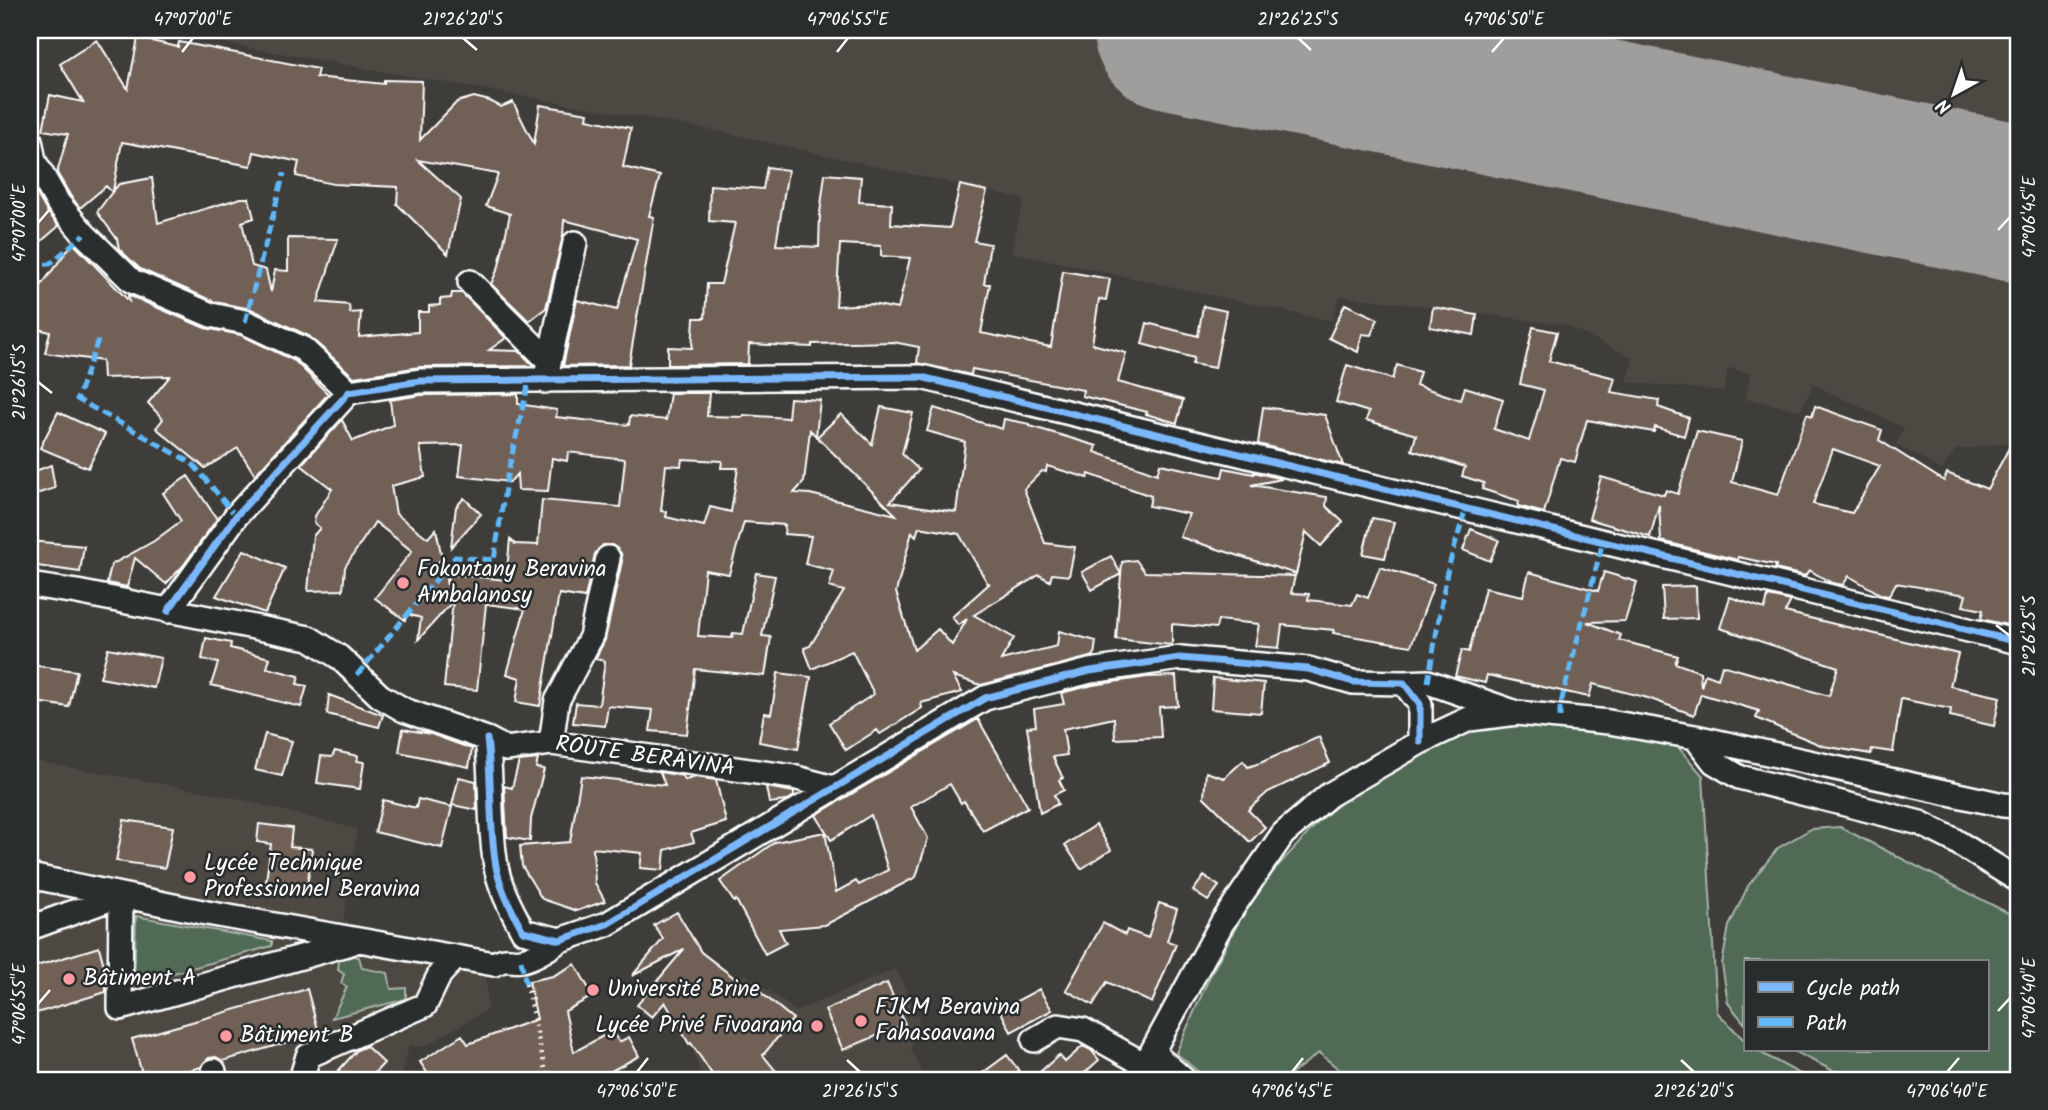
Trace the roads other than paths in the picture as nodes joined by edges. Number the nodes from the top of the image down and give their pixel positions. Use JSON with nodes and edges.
{"nodes":[{"id":1,"x":30,"y":140,"type":"edge"},
{"id":2,"x":575,"y":243,"type":"dead end"},
{"id":3,"x":470,"y":282,"type":"dead end"},
{"id":4,"x":547,"y":371,"type":"junction"},
{"id":5,"x":349,"y":392,"type":"junction"},
{"id":6,"x":608,"y":558,"type":"dead end"},
{"id":7,"x":30,"y":585,"type":"edge"},
{"id":8,"x":168,"y":611,"type":"junction"},
{"id":9,"x":2018,"y":642,"type":"edge"},
{"id":10,"x":1404,"y":683,"type":"junction"},
{"id":11,"x":1517,"y":713,"type":"junction"},
{"id":12,"x":1695,"y":737,"type":"junction"},
{"id":13,"x":487,"y":739,"type":"junction"},
{"id":14,"x":1420,"y":742,"type":"junction"},
{"id":15,"x":551,"y":743,"type":"junction"},
{"id":16,"x":834,"y":788,"type":"junction"},
{"id":17,"x":2018,"y":806,"type":"edge"},
{"id":18,"x":30,"y":876,"type":"edge"},
{"id":19,"x":2018,"y":880,"type":"edge"},
{"id":20,"x":121,"y":895,"type":"junction"},
{"id":21,"x":30,"y":928,"type":"edge"},
{"id":22,"x":560,"y":940,"type":"junction"},
{"id":23,"x":358,"y":941,"type":"junction"},
{"id":24,"x":456,"y":957,"type":"junction"},
{"id":25,"x":1034,"y":1040,"type":"dead end"},
{"id":26,"x":1147,"y":1066,"type":"edge"},
{"id":27,"x":301,"y":1080,"type":"edge"},
{"id":28,"x":1184,"y":1080,"type":"edge"}],
"edges":[{"from":1,"to":5,"type":"street"},
{"from":2,"to":4,"type":"street"},
{"from":3,"to":4,"type":"street"},
{"from":4,"to":5,"type":"street"},
{"from":4,"to":9,"type":"street"},
{"from":5,"to":8,"type":"street"},
{"from":6,"to":15,"type":"street"},
{"from":7,"to":8,"type":"street","name":"ROUTE BERAVINA"},
{"from":8,"to":13,"type":"street","name":"ROUTE BERAVINA"},
{"from":10,"to":11,"type":"street"},
{"from":10,"to":14,"type":"street"},
{"from":10,"to":16,"type":"street"},
{"from":11,"to":12,"type":"street"},
{"from":11,"to":14,"type":"street"},
{"from":12,"to":17,"type":"street"},
{"from":12,"to":19,"type":"street"},
{"from":13,"to":15,"type":"street","name":"ROUTE BERAVINA"},
{"from":13,"to":22,"type":"street"},
{"from":14,"to":26,"type":"street"},
{"from":15,"to":16,"type":"street","name":"ROUTE BERAVINA"},
{"from":16,"to":22,"type":"street"},
{"from":18,"to":20,"type":"street"},
{"from":20,"to":21,"type":"street"},
{"from":20,"to":23,"type":"street"},
{"from":20,"to":23,"type":"street"},
{"from":22,"to":24,"type":"street"},
{"from":23,"to":24,"type":"street"},
{"from":24,"to":27,"type":"street"},
{"from":25,"to":26,"type":"street"},
{"from":26,"to":28,"type":"street"}]}
